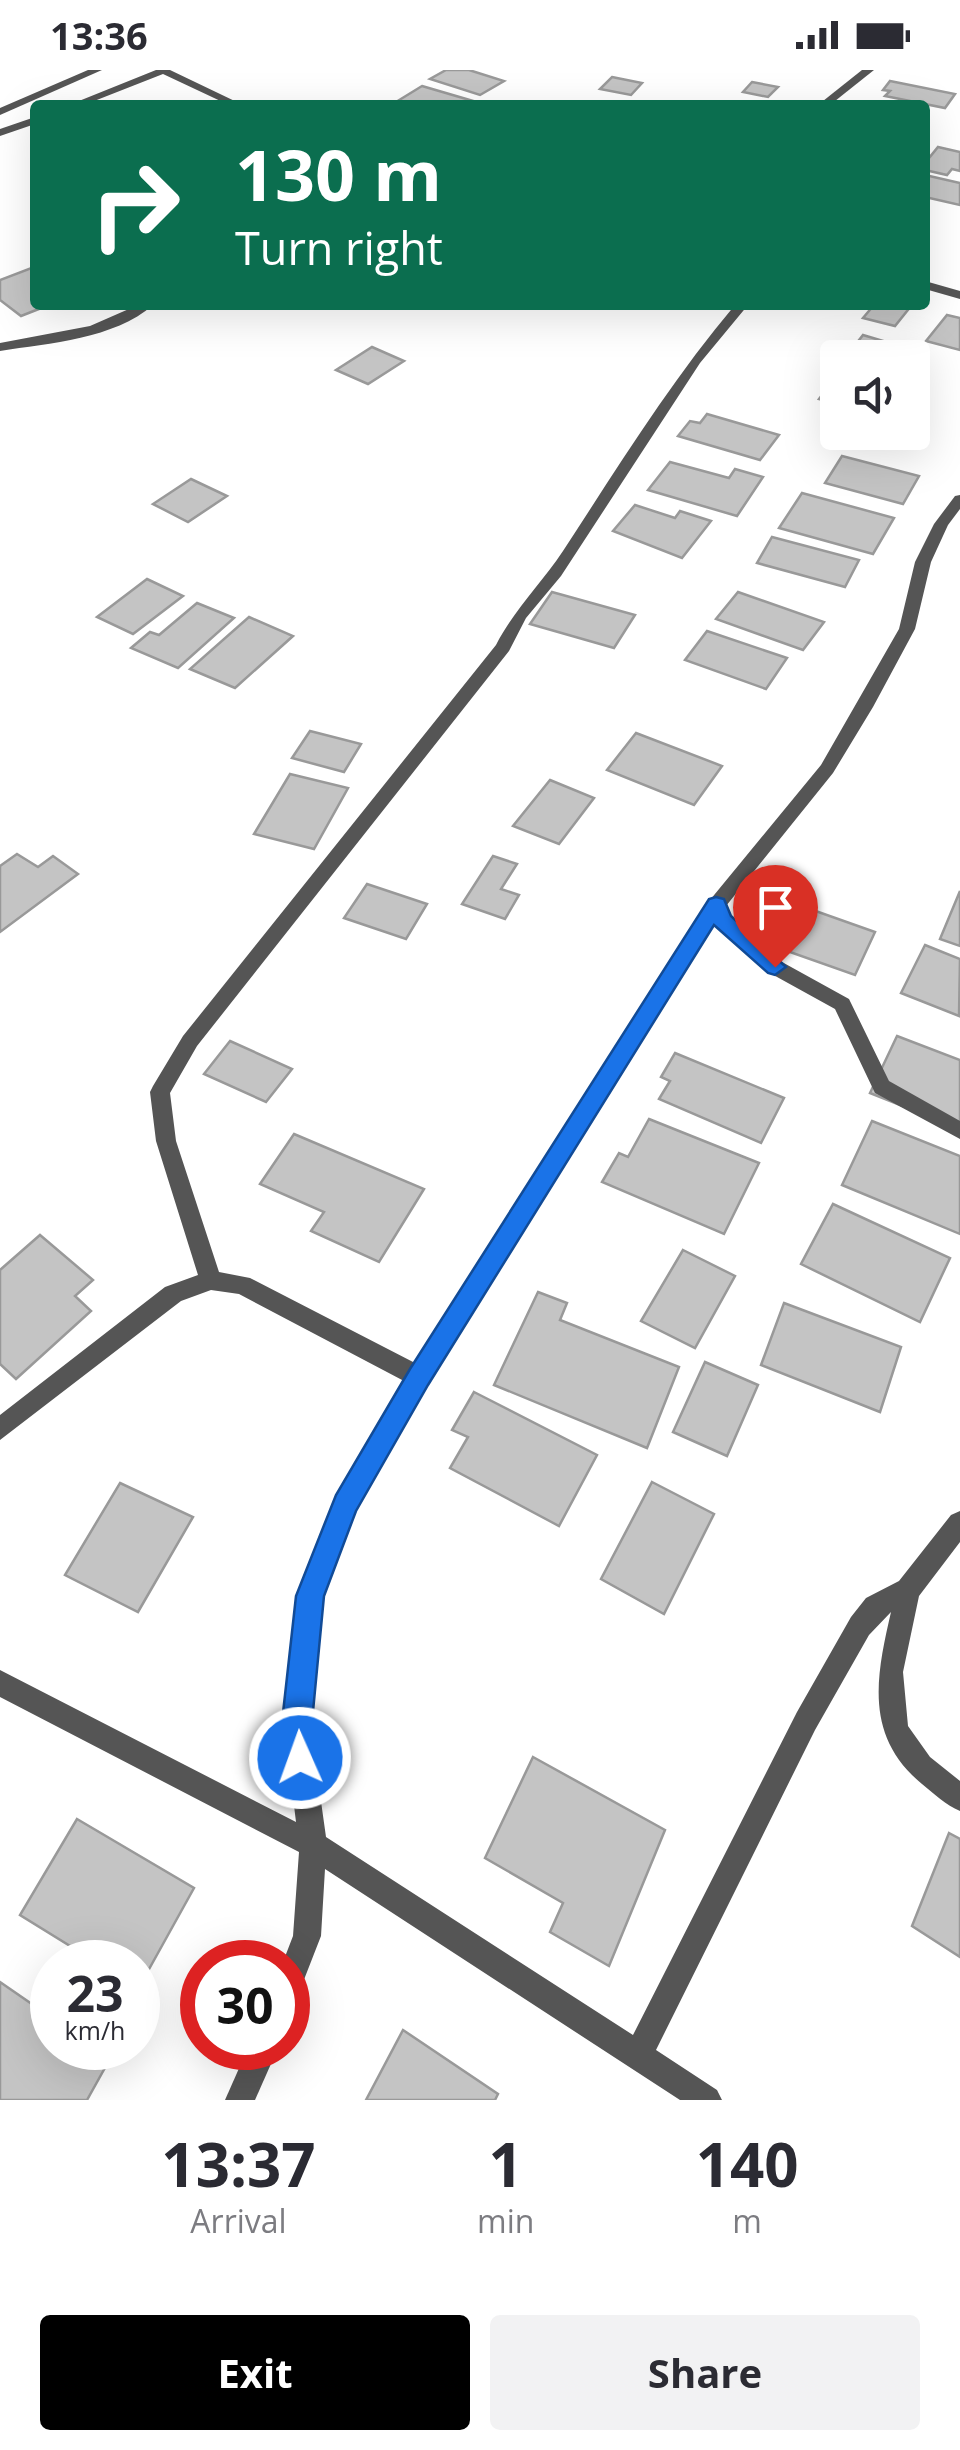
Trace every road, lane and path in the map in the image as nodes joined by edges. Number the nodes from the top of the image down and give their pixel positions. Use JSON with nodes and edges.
{"nodes":[{"id":1,"x":97,"y":70,"type":"edge"},
{"id":2,"x":164,"y":70,"type":"edge"},
{"id":3,"x":869,"y":70,"type":"edge"},
{"id":4,"x":87,"y":100,"type":"edge"},
{"id":5,"x":227,"y":100,"type":"edge"},
{"id":6,"x":830,"y":100,"type":"edge"},
{"id":7,"x":0,"y":112,"type":"edge"},
{"id":8,"x":30,"y":122,"type":"edge"},
{"id":9,"x":0,"y":133,"type":"edge"},
{"id":10,"x":930,"y":287,"type":"edge"},
{"id":11,"x":959,"y":292,"type":"edge"},
{"id":12,"x":139,"y":310,"type":"edge"},
{"id":13,"x":738,"y":310,"type":"edge"},
{"id":14,"x":0,"y":347,"type":"edge"},
{"id":15,"x":960,"y":500,"type":"edge"},
{"id":16,"x":716,"y":905,"type":"junction"},
{"id":17,"x":960,"y":1130,"type":"edge"},
{"id":18,"x":210,"y":1280,"type":"junction"},
{"id":19,"x":419,"y":1377,"type":"junction"},
{"id":20,"x":0,"y":1429,"type":"edge"},
{"id":21,"x":960,"y":1523,"type":"edge"},
{"id":22,"x":908,"y":1590,"type":"junction"},
{"id":23,"x":0,"y":1683,"type":"edge"},
{"id":24,"x":960,"y":1798,"type":"edge"},
{"id":25,"x":312,"y":1846,"type":"junction"},
{"id":26,"x":305,"y":1940,"type":"edge"},
{"id":27,"x":638,"y":2054,"type":"junction"},
{"id":28,"x":253,"y":2070,"type":"edge"},
{"id":29,"x":240,"y":2100,"type":"edge"},
{"id":30,"x":707,"y":2100,"type":"edge"}],
"edges":[{"from":1,"to":7,"type":"street"},
{"from":2,"to":4,"type":"street"},
{"from":2,"to":5,"type":"street"},
{"from":3,"to":6,"type":"street"},
{"from":8,"to":9,"type":"street"},
{"from":10,"to":11,"type":"street"},
{"from":12,"to":14,"type":"street"},
{"from":13,"to":18,"type":"street"},
{"from":15,"to":16,"type":"street"},
{"from":16,"to":17,"type":"street"},
{"from":16,"to":19,"type":"street"},
{"from":18,"to":19,"type":"street"},
{"from":18,"to":20,"type":"street"},
{"from":19,"to":25,"type":"street"},
{"from":21,"to":22,"type":"street"},
{"from":22,"to":24,"type":"street"},
{"from":22,"to":27,"type":"street"},
{"from":23,"to":25,"type":"street"},
{"from":25,"to":26,"type":"street"},
{"from":25,"to":27,"type":"street"},
{"from":27,"to":30,"type":"street"},
{"from":28,"to":29,"type":"street"}]}
